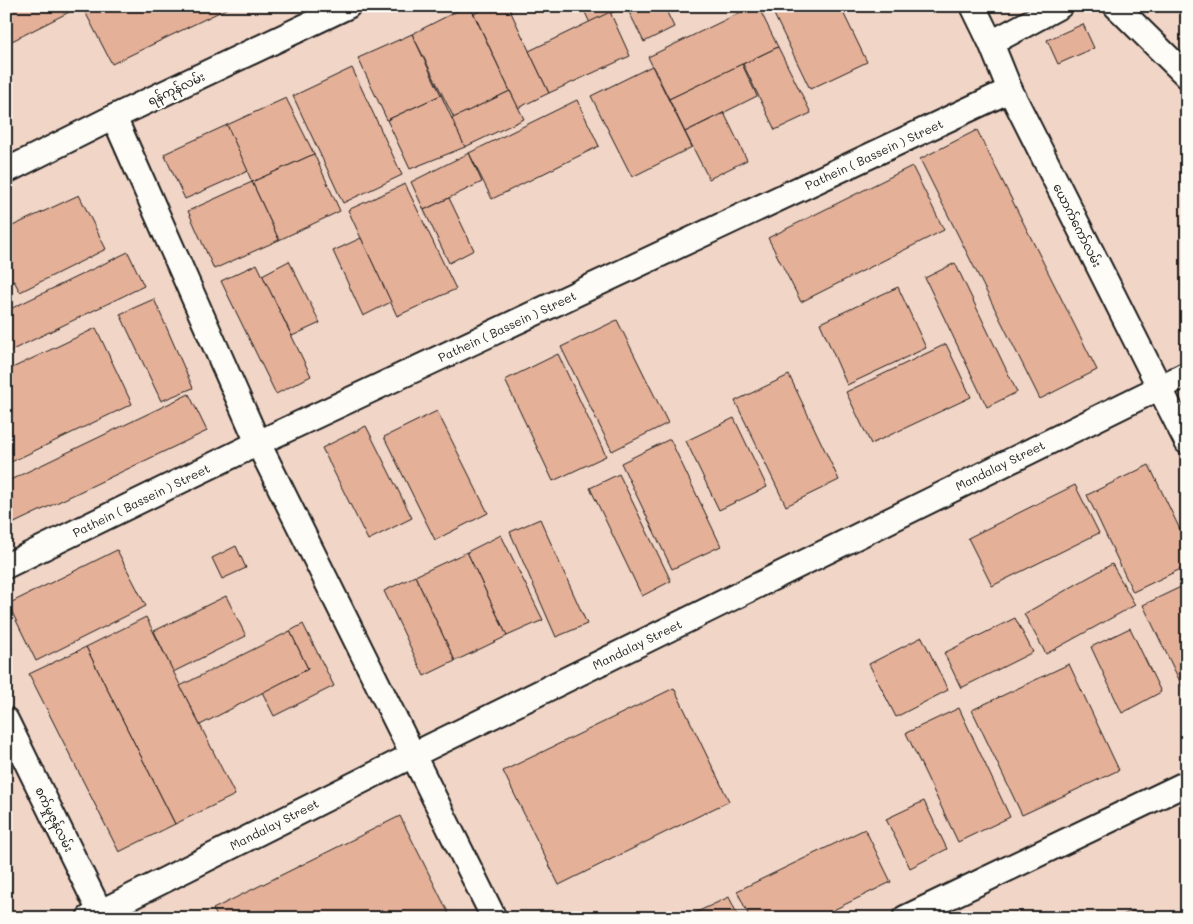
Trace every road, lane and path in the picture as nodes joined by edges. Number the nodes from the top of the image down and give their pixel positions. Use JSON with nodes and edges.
{"nodes":[{"id":1,"x":348,"y":6,"type":"edge"},
{"id":2,"x":973,"y":6,"type":"edge"},
{"id":3,"x":1060,"y":6,"type":"edge"},
{"id":4,"x":1116,"y":6,"type":"edge"},
{"id":5,"x":991,"y":43,"type":"junction"},
{"id":6,"x":1187,"y":76,"type":"edge"},
{"id":7,"x":1010,"y":90,"type":"junction"},
{"id":8,"x":114,"y":117,"type":"junction"},
{"id":9,"x":6,"y":172,"type":"edge"},
{"id":10,"x":1187,"y":374,"type":"edge"},
{"id":11,"x":1159,"y":387,"type":"junction"},
{"id":12,"x":1187,"y":442,"type":"edge"},
{"id":13,"x":258,"y":443,"type":"junction"},
{"id":14,"x":6,"y":566,"type":"edge"},
{"id":15,"x":6,"y":720,"type":"edge"},
{"id":16,"x":413,"y":755,"type":"junction"},
{"id":17,"x":1187,"y":783,"type":"edge"},
{"id":18,"x":97,"y":916,"type":"edge"},
{"id":19,"x":494,"y":918,"type":"edge"},
{"id":20,"x":905,"y":918,"type":"edge"}],
"edges":[{"from":1,"to":8,"type":"street","name":"ရန်ကုန်လမ်း"},
{"from":2,"to":5,"type":"street","name":"ယောက်ကော်လမ်း"},
{"from":3,"to":5,"type":"street"},
{"from":4,"to":6,"type":"street"},
{"from":5,"to":7,"type":"street","name":"ယောက်ကော်လမ်း"},
{"from":7,"to":11,"type":"street","name":"ယောက်ကော်လမ်း"},
{"from":7,"to":13,"type":"street","name":"Pathein ( Bassein ) Street"},
{"from":8,"to":9,"type":"street","name":"ရန်ကုန်လမ်း"},
{"from":8,"to":13,"type":"street"},
{"from":10,"to":11,"type":"street","name":"Mandalay Street"},
{"from":11,"to":12,"type":"street","name":"ယောက်ကော်လမ်း"},
{"from":11,"to":16,"type":"street","name":"Mandalay Street"},
{"from":13,"to":14,"type":"street","name":"Pathein ( Bassein ) Street"},
{"from":13,"to":16,"type":"street"},
{"from":15,"to":18,"type":"street","name":"စက်မှုဇုန်လမ်း"},
{"from":16,"to":18,"type":"street","name":"Mandalay Street"},
{"from":16,"to":19,"type":"street"},
{"from":17,"to":20,"type":"street"}]}
